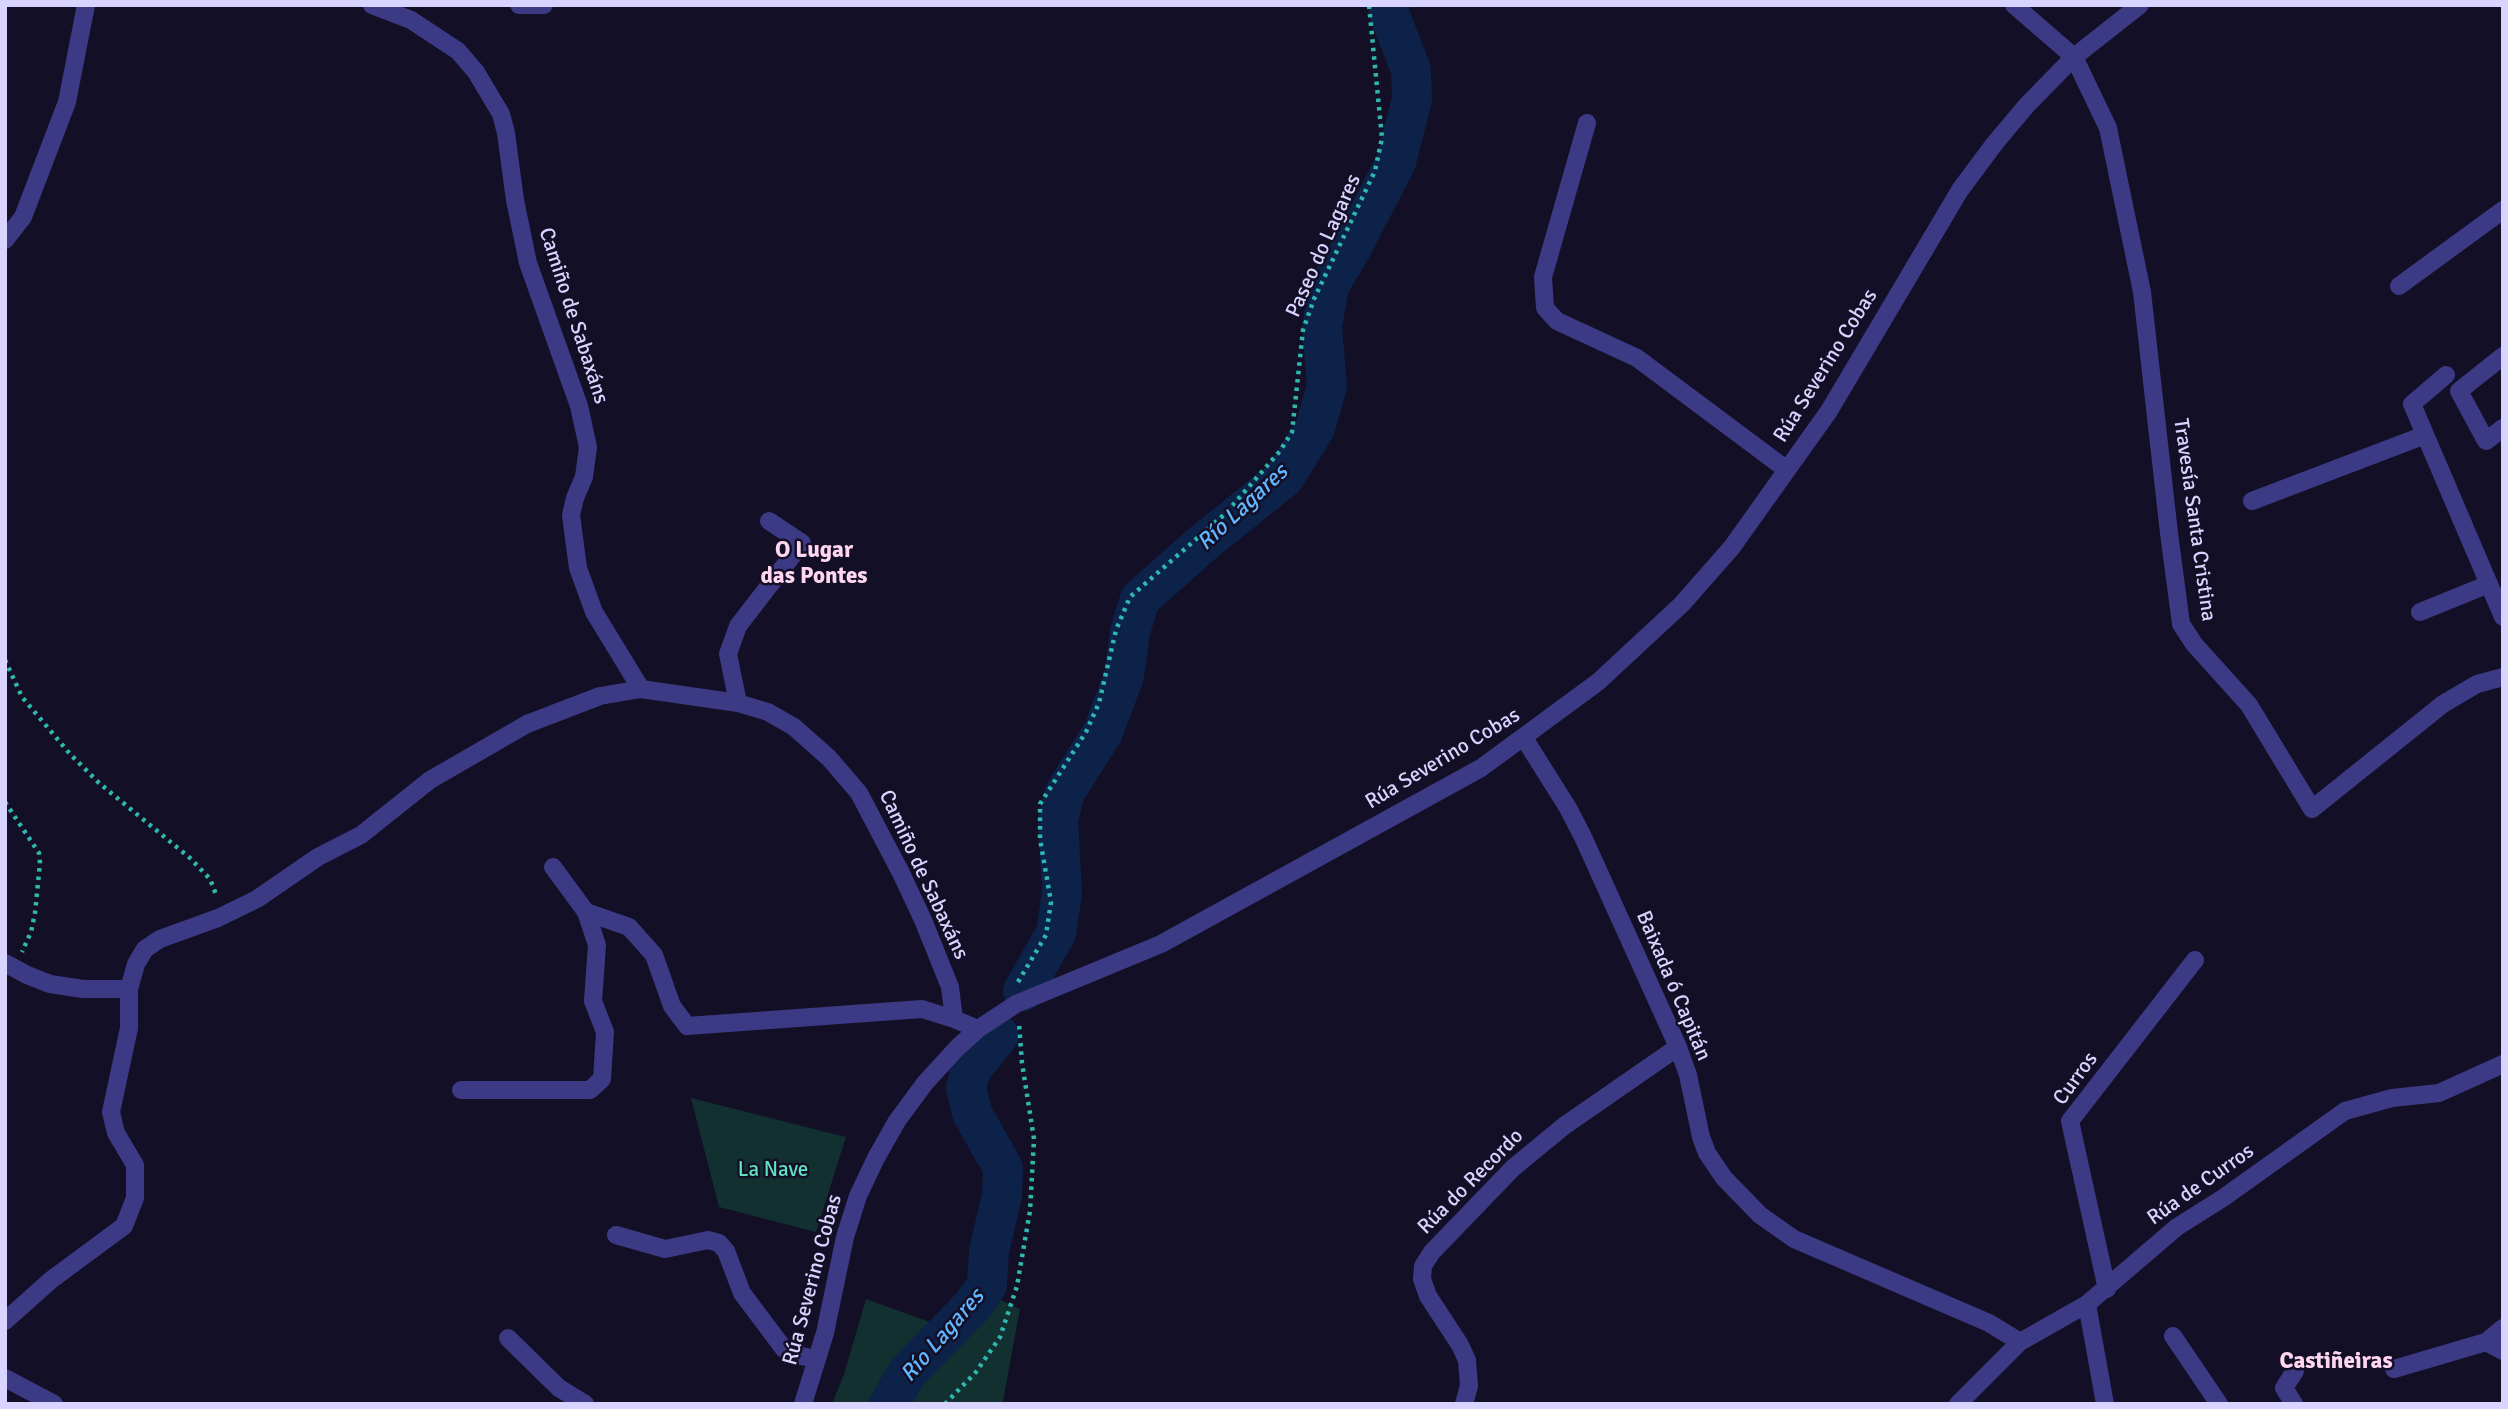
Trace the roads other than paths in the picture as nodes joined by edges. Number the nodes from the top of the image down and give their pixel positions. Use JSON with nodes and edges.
{"nodes":[{"id":1,"x":86,"y":5,"type":"edge"},
{"id":2,"x":372,"y":5,"type":"edge"},
{"id":3,"x":519,"y":5,"type":"edge"},
{"id":4,"x":544,"y":5,"type":"edge"},
{"id":5,"x":2014,"y":5,"type":"edge"},
{"id":6,"x":2140,"y":5,"type":"edge"},
{"id":7,"x":2074,"y":58,"type":"junction"},
{"id":8,"x":1587,"y":123,"type":"dead end"},
{"id":9,"x":2503,"y":210,"type":"edge"},
{"id":10,"x":5,"y":240,"type":"edge"},
{"id":11,"x":2399,"y":286,"type":"dead end"},
{"id":12,"x":2503,"y":356,"type":"edge"},
{"id":13,"x":2446,"y":375,"type":"dead end"},
{"id":14,"x":2503,"y":428,"type":"edge"},
{"id":15,"x":2425,"y":435,"type":"junction"},
{"id":16,"x":1787,"y":470,"type":"junction"},
{"id":17,"x":2252,"y":502,"type":"dead end"},
{"id":18,"x":769,"y":520,"type":"dead end"},
{"id":19,"x":2489,"y":584,"type":"junction"},
{"id":20,"x":2420,"y":612,"type":"dead end"},
{"id":21,"x":2503,"y":617,"type":"edge"},
{"id":22,"x":2503,"y":677,"type":"edge"},
{"id":23,"x":641,"y":689,"type":"junction"},
{"id":24,"x":738,"y":703,"type":"junction"},
{"id":25,"x":1524,"y":738,"type":"junction"},
{"id":26,"x":553,"y":867,"type":"dead end"},
{"id":27,"x":586,"y":912,"type":"junction"},
{"id":28,"x":2195,"y":960,"type":"dead end"},
{"id":29,"x":9,"y":965,"type":"edge"},
{"id":30,"x":130,"y":989,"type":"junction"},
{"id":31,"x":954,"y":1019,"type":"junction"},
{"id":32,"x":978,"y":1029,"type":"junction"},
{"id":33,"x":1678,"y":1047,"type":"junction"},
{"id":34,"x":2503,"y":1065,"type":"edge"},
{"id":35,"x":461,"y":1090,"type":"dead end"},
{"id":36,"x":616,"y":1235,"type":"dead end"},
{"id":37,"x":2107,"y":1289,"type":"junction"},
{"id":38,"x":2087,"y":1304,"type":"junction"},
{"id":39,"x":5,"y":1321,"type":"edge"},
{"id":40,"x":2503,"y":1328,"type":"edge"},
{"id":41,"x":2173,"y":1336,"type":"dead end"},
{"id":42,"x":508,"y":1338,"type":"dead end"},
{"id":43,"x":2020,"y":1342,"type":"junction"},
{"id":44,"x":2486,"y":1342,"type":"junction"},
{"id":45,"x":2503,"y":1351,"type":"edge"},
{"id":46,"x":817,"y":1359,"type":"junction"},
{"id":47,"x":2394,"y":1369,"type":"dead end"},
{"id":48,"x":2295,"y":1371,"type":"dead end"},
{"id":49,"x":5,"y":1378,"type":"edge"},
{"id":50,"x":54,"y":1404,"type":"edge"},
{"id":51,"x":585,"y":1404,"type":"edge"},
{"id":52,"x":803,"y":1404,"type":"edge"},
{"id":53,"x":1464,"y":1404,"type":"edge"},
{"id":54,"x":1958,"y":1404,"type":"edge"},
{"id":55,"x":2105,"y":1404,"type":"edge"},
{"id":56,"x":2218,"y":1404,"type":"edge"},
{"id":57,"x":2294,"y":1404,"type":"edge"}],
"edges":[{"from":1,"to":10,"type":"street"},
{"from":2,"to":23,"type":"street","name":"Camiño de Sabaxáns"},
{"from":3,"to":4,"type":"street"},
{"from":5,"to":7,"type":"street"},
{"from":6,"to":7,"type":"street","name":"Rúa Severino Cobas"},
{"from":7,"to":16,"type":"street","name":"Rúa Severino Cobas"},
{"from":7,"to":22,"type":"street","name":"Travesía Santa Cristina"},
{"from":8,"to":16,"type":"street"},
{"from":9,"to":11,"type":"street"},
{"from":12,"to":14,"type":"street"},
{"from":13,"to":15,"type":"street"},
{"from":15,"to":17,"type":"street"},
{"from":15,"to":19,"type":"street"},
{"from":16,"to":25,"type":"street","name":"Rúa Severino Cobas"},
{"from":18,"to":24,"type":"street"},
{"from":19,"to":20,"type":"street"},
{"from":19,"to":21,"type":"street"},
{"from":23,"to":24,"type":"street","name":"Camiño de Sabaxáns"},
{"from":23,"to":30,"type":"street","name":"Camiño de Sabaxáns"},
{"from":24,"to":31,"type":"street","name":"Camiño de Sabaxáns"},
{"from":25,"to":32,"type":"street","name":"Rúa Severino Cobas"},
{"from":25,"to":33,"type":"street","name":"Baixada ó Capitán"},
{"from":26,"to":27,"type":"street"},
{"from":27,"to":31,"type":"street"},
{"from":27,"to":35,"type":"street"},
{"from":28,"to":37,"type":"street","name":"Curros"},
{"from":29,"to":30,"type":"street"},
{"from":30,"to":39,"type":"street","name":"Camiño de Sabaxáns"},
{"from":31,"to":32,"type":"street"},
{"from":32,"to":46,"type":"street","name":"Rúa Severino Cobas"},
{"from":33,"to":43,"type":"street","name":"Baixada ó Capitán"},
{"from":33,"to":53,"type":"street","name":"Rúa do Recordo"},
{"from":34,"to":37,"type":"street","name":"Rúa de Curros"},
{"from":36,"to":46,"type":"street"},
{"from":37,"to":38,"type":"street","name":"Rúa de Curros"},
{"from":38,"to":43,"type":"street","name":"Rúa de Curros"},
{"from":38,"to":55,"type":"street"},
{"from":40,"to":44,"type":"street"},
{"from":41,"to":56,"type":"street"},
{"from":42,"to":51,"type":"street"},
{"from":43,"to":54,"type":"street","name":"Rúa de Curros"},
{"from":44,"to":45,"type":"street"},
{"from":44,"to":47,"type":"street"},
{"from":46,"to":52,"type":"street","name":"Rúa Severino Cobas"},
{"from":48,"to":57,"type":"street"},
{"from":49,"to":50,"type":"street"}]}
